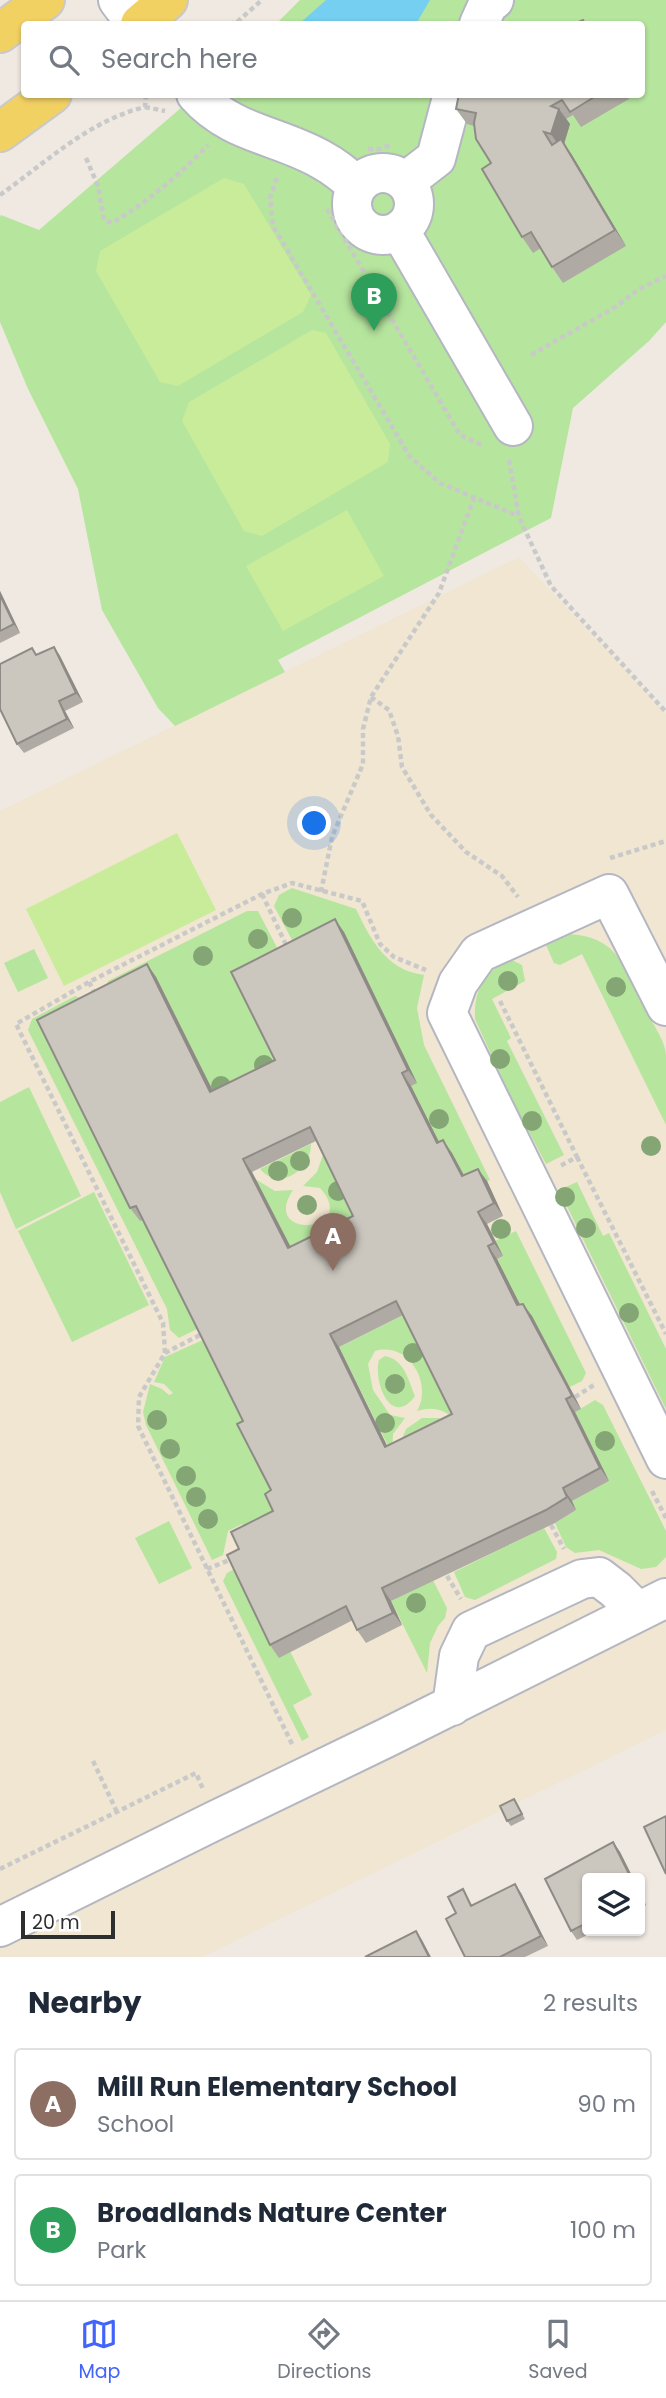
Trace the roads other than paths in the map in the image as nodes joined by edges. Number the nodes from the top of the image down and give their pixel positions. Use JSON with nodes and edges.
{"nodes":[{"id":1,"x":46,"y":0,"type":"edge"},
{"id":2,"x":118,"y":0,"type":"edge"},
{"id":3,"x":168,"y":0,"type":"edge"},
{"id":4,"x":494,"y":0,"type":"edge"},
{"id":5,"x":136,"y":21,"type":"edge"},
{"id":6,"x":142,"y":21,"type":"edge"},
{"id":7,"x":480,"y":21,"type":"edge"},
{"id":8,"x":0,"y":33,"type":"edge"},
{"id":9,"x":47,"y":98,"type":"edge"},
{"id":10,"x":452,"y":98,"type":"edge"},
{"id":11,"x":186,"y":105,"type":"edge"},
{"id":12,"x":0,"y":132,"type":"edge"},
{"id":13,"x":405,"y":181,"type":"junction"},
{"id":14,"x":341,"y":195,"type":"junction"},
{"id":15,"x":400,"y":231,"type":"junction"},
{"id":16,"x":502,"y":444,"type":"road end"},
{"id":17,"x":666,"y":1006,"type":"edge"},
{"id":18,"x":666,"y":1459,"type":"edge"},
{"id":19,"x":652,"y":1605,"type":"edge"},
{"id":20,"x":452,"y":1706,"type":"junction"},
{"id":21,"x":0,"y":1927,"type":"edge"}],
"edges":[{"from":1,"to":8,"type":"main road"},
{"from":2,"to":5,"type":"street"},
{"from":3,"to":6,"type":"main road"},
{"from":4,"to":7,"type":"street"},
{"from":9,"to":12,"type":"main road"},
{"from":10,"to":13,"type":"street"},
{"from":11,"to":14,"type":"street"},
{"from":13,"to":14,"type":"street"},
{"from":13,"to":15,"type":"street"},
{"from":14,"to":15,"type":"street"},
{"from":15,"to":16,"type":"street"},
{"from":17,"to":18,"type":"street"},
{"from":19,"to":20,"type":"street"},
{"from":19,"to":20,"type":"street"},
{"from":20,"to":21,"type":"street"}]}
